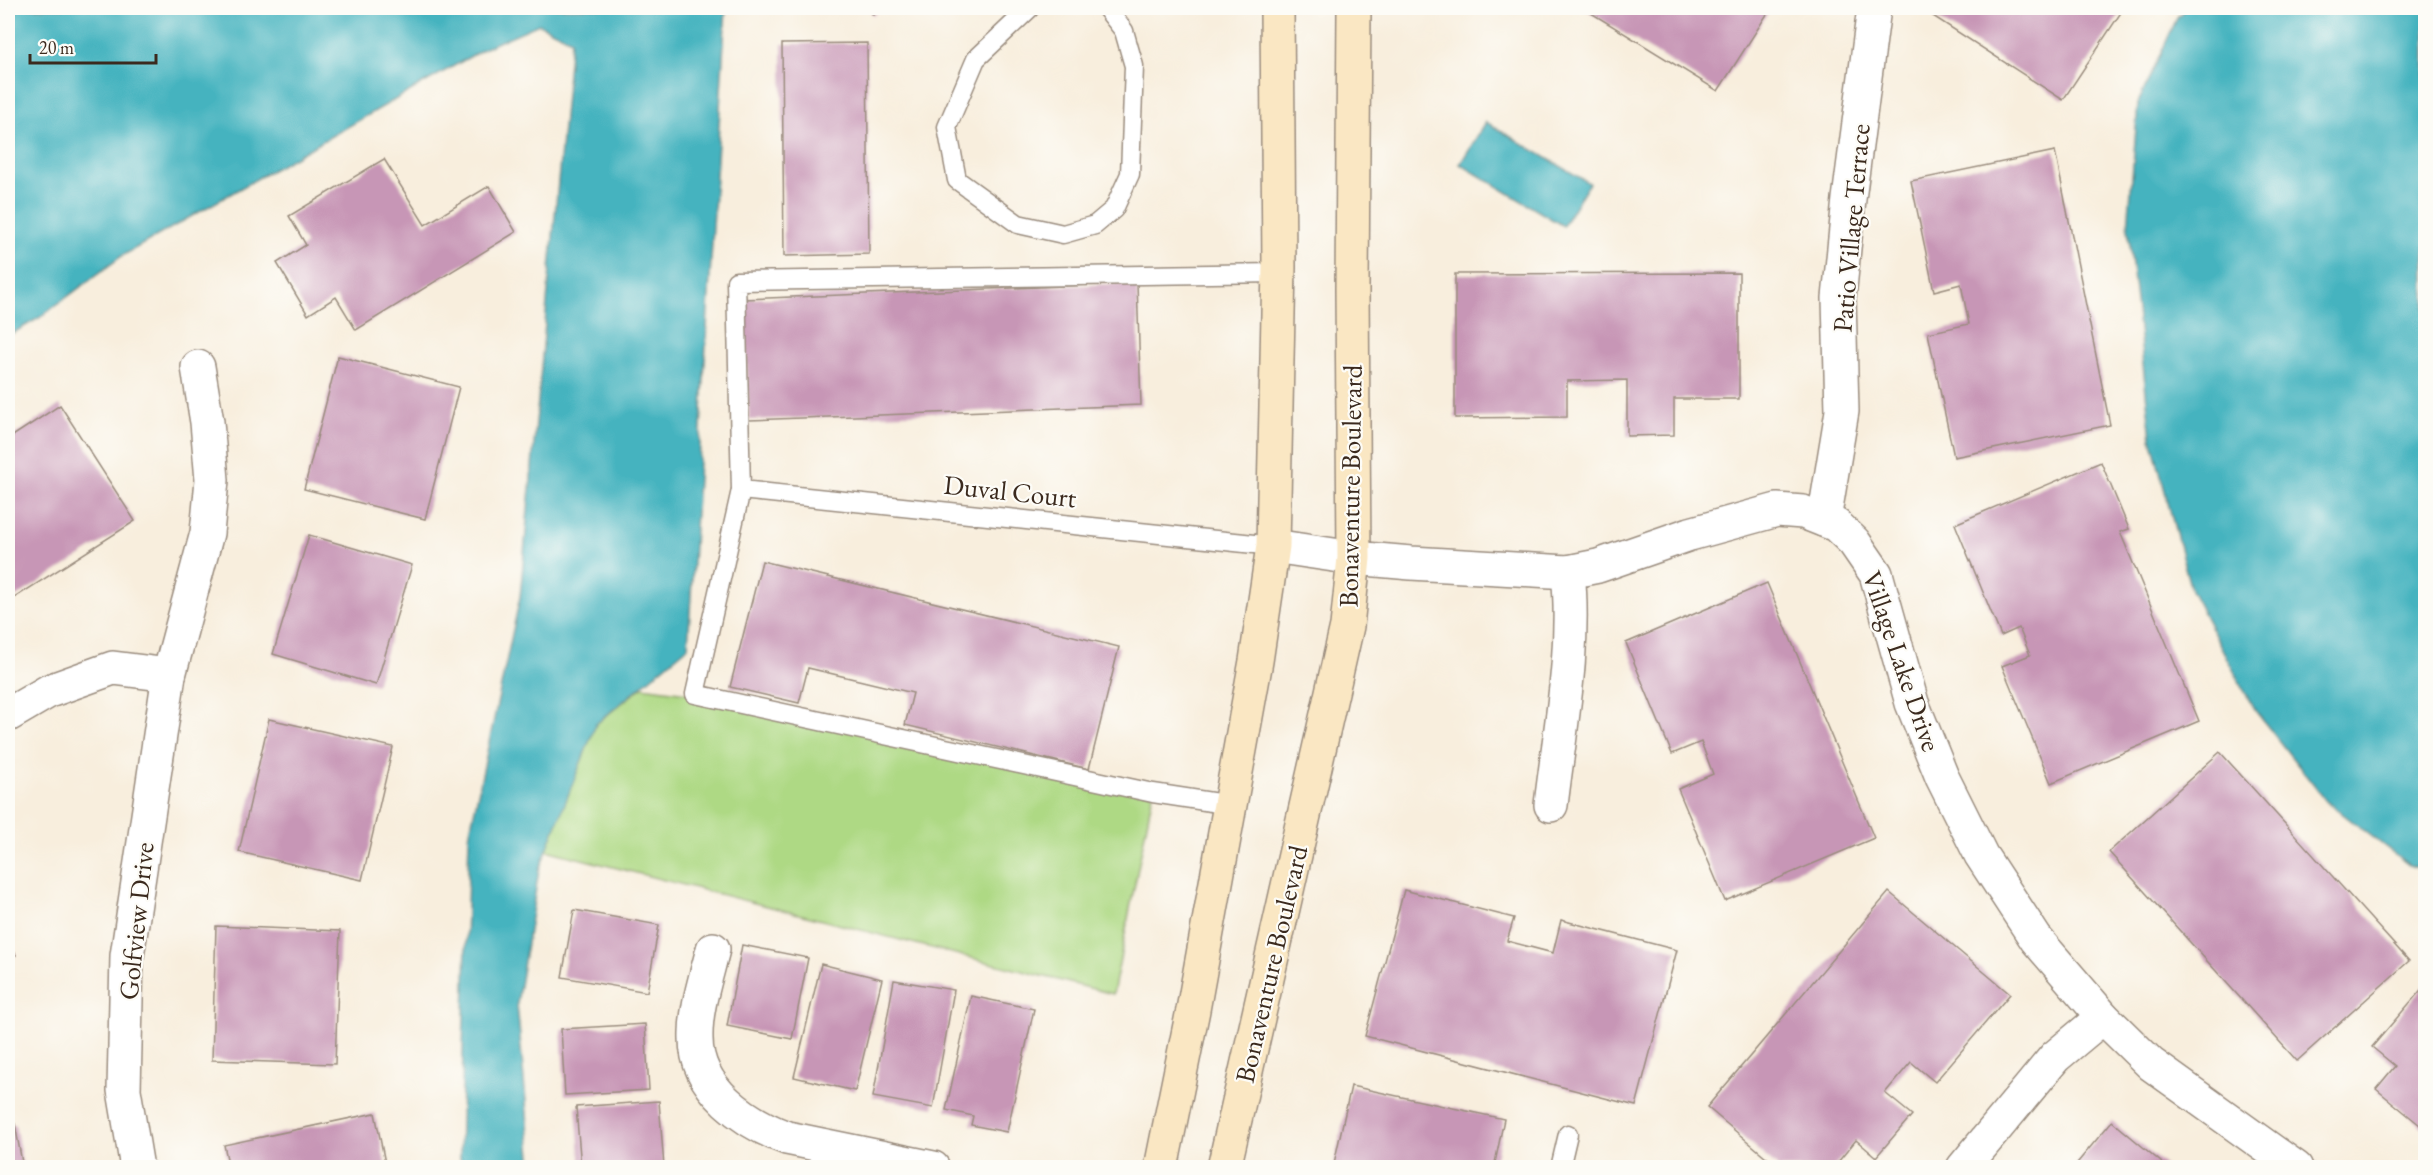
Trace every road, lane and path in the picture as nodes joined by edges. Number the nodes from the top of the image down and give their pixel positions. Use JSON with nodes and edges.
{"nodes":[{"id":1,"x":1030,"y":8,"type":"edge"},
{"id":2,"x":1106,"y":8,"type":"edge"},
{"id":3,"x":1277,"y":8,"type":"edge"},
{"id":4,"x":1354,"y":8,"type":"edge"},
{"id":5,"x":1874,"y":8,"type":"edge"},
{"id":6,"x":1278,"y":273,"type":"junction"},
{"id":7,"x":198,"y":367,"type":"dead end"},
{"id":8,"x":741,"y":490,"type":"junction"},
{"id":9,"x":1824,"y":520,"type":"junction"},
{"id":10,"x":1273,"y":546,"type":"junction"},
{"id":11,"x":1354,"y":558,"type":"junction"},
{"id":12,"x":1568,"y":572,"type":"junction"},
{"id":13,"x":169,"y":675,"type":"junction"},
{"id":14,"x":8,"y":715,"type":"edge"},
{"id":15,"x":1230,"y":805,"type":"junction"},
{"id":16,"x":1551,"y":805,"type":"dead end"},
{"id":17,"x":713,"y":949,"type":"dead end"},
{"id":18,"x":2103,"y":1017,"type":"junction"},
{"id":19,"x":1568,"y":1134,"type":"dead end"},
{"id":20,"x":786,"y":1153,"type":"edge"},
{"id":21,"x":137,"y":1167,"type":"edge"},
{"id":22,"x":933,"y":1167,"type":"edge"},
{"id":23,"x":1161,"y":1167,"type":"edge"},
{"id":24,"x":1224,"y":1167,"type":"edge"},
{"id":25,"x":1560,"y":1167,"type":"edge"},
{"id":26,"x":1963,"y":1167,"type":"edge"},
{"id":27,"x":2296,"y":1167,"type":"edge"}],
"edges":[{"from":1,"to":2,"type":"lane"},
{"from":3,"to":6,"type":"main road"},
{"from":4,"to":11,"type":"main road","name":"Bonaventure Boulevard"},
{"from":5,"to":9,"type":"street","name":"Patio Village Terrace"},
{"from":6,"to":8,"type":"lane"},
{"from":6,"to":10,"type":"main road"},
{"from":7,"to":13,"type":"street","name":"Golfview Drive"},
{"from":8,"to":10,"type":"lane","name":"Duval Court"},
{"from":8,"to":15,"type":"lane"},
{"from":9,"to":12,"type":"street","name":"Village Lake Drive"},
{"from":9,"to":18,"type":"street","name":"Village Lake Drive"},
{"from":10,"to":11,"type":"street","name":"Village Lake Drive"},
{"from":10,"to":15,"type":"main road"},
{"from":11,"to":12,"type":"street","name":"Village Lake Drive"},
{"from":11,"to":24,"type":"main road","name":"Bonaventure Boulevard"},
{"from":12,"to":16,"type":"street"},
{"from":13,"to":14,"type":"street"},
{"from":13,"to":21,"type":"street","name":"Golfview Drive"},
{"from":15,"to":23,"type":"main road"},
{"from":17,"to":20,"type":"street"},
{"from":18,"to":26,"type":"street"},
{"from":18,"to":27,"type":"street","name":"Village Lake Drive"},
{"from":19,"to":25,"type":"lane"},
{"from":20,"to":22,"type":"street"}]}
